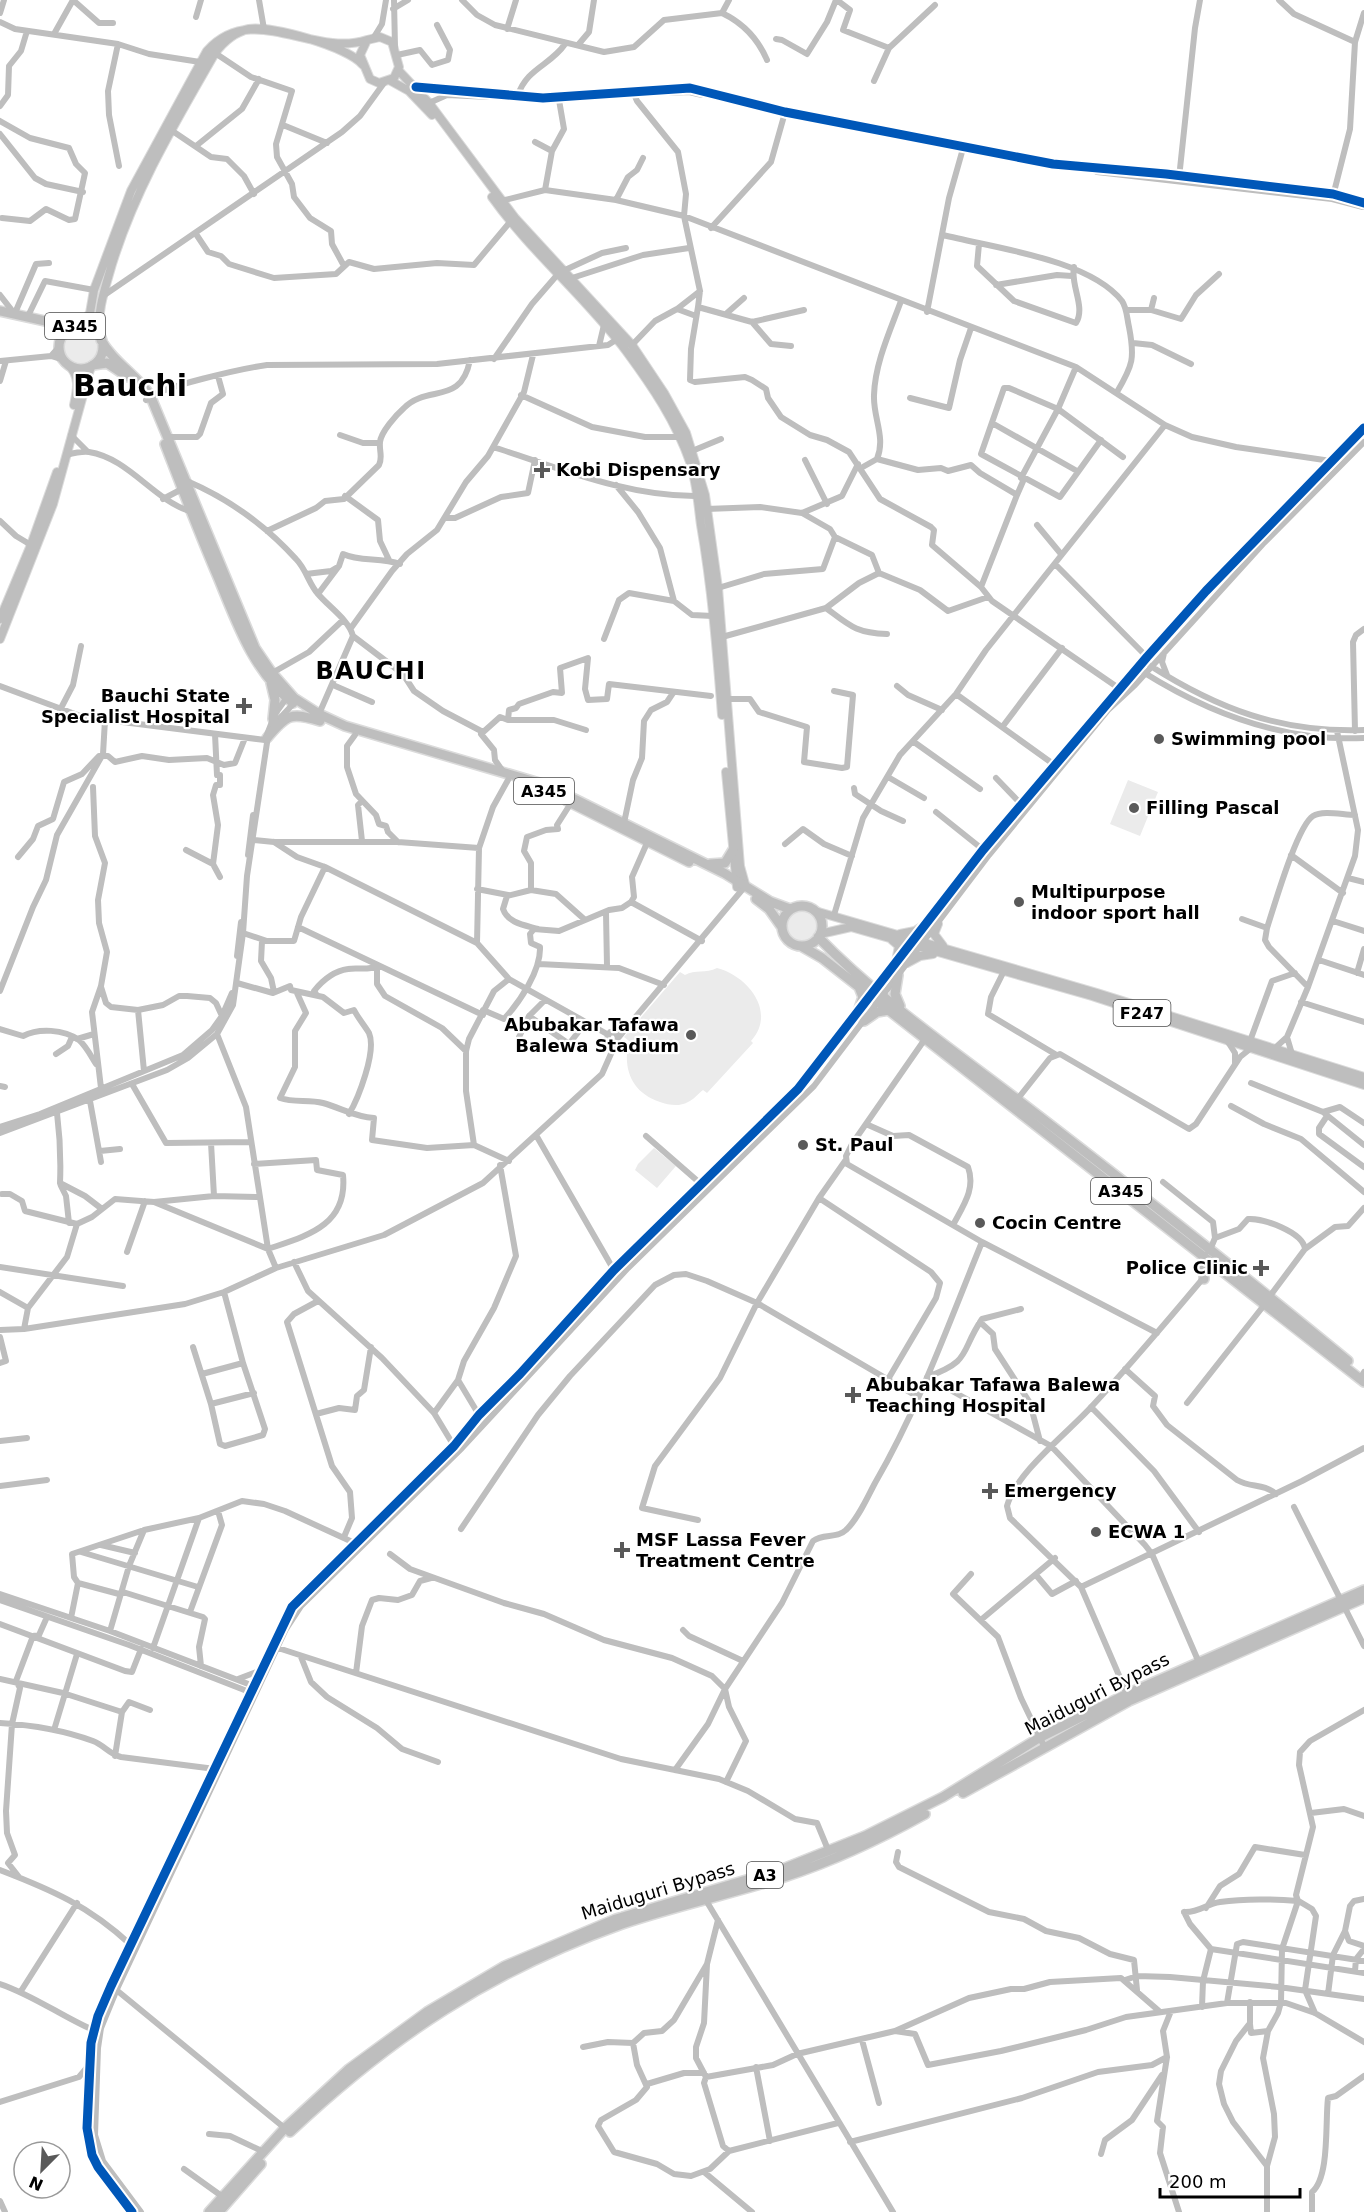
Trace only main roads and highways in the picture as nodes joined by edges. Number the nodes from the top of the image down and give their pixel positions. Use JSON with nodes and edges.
{"nodes":[{"id":1,"x":263,"y":25,"type":"junction"},
{"id":2,"x":371,"y":38,"type":"junction"},
{"id":3,"x":363,"y":65,"type":"junction"},
{"id":4,"x":399,"y":70,"type":"junction"},
{"id":5,"x":387,"y":82,"type":"junction"},
{"id":6,"x":562,"y":272,"type":"junction"},
{"id":7,"x":0,"y":313,"type":"edge"},
{"id":8,"x":74,"y":326,"type":"junction"},
{"id":9,"x":619,"y":337,"type":"junction"},
{"id":10,"x":100,"y":338,"type":"junction"},
{"id":11,"x":59,"y":344,"type":"junction"},
{"id":12,"x":66,"y":363,"type":"junction"},
{"id":13,"x":92,"y":365,"type":"junction"},
{"id":14,"x":148,"y":398,"type":"junction"},
{"id":15,"x":185,"y":485,"type":"junction"},
{"id":16,"x":0,"y":619,"type":"edge"},
{"id":17,"x":0,"y":639,"type":"edge"},
{"id":18,"x":270,"y":676,"type":"junction"},
{"id":19,"x":320,"y":718,"type":"junction"},
{"id":20,"x":273,"y":719,"type":"road end"},
{"id":21,"x":266,"y":739,"type":"road end"},
{"id":22,"x":509,"y":777,"type":"junction"},
{"id":23,"x":733,"y":850,"type":"junction"},
{"id":24,"x":704,"y":863,"type":"junction"},
{"id":25,"x":740,"y":885,"type":"junction"},
{"id":26,"x":790,"y":909,"type":"junction"},
{"id":27,"x":815,"y":911,"type":"junction"},
{"id":28,"x":926,"y":924,"type":"road end"},
{"id":29,"x":938,"y":924,"type":"road end"},
{"id":30,"x":781,"y":926,"type":"junction"},
{"id":31,"x":819,"y":936,"type":"junction"},
{"id":32,"x":894,"y":936,"type":"junction"},
{"id":33,"x":801,"y":946,"type":"junction"},
{"id":34,"x":946,"y":951,"type":"junction"},
{"id":35,"x":896,"y":962,"type":"road end"},
{"id":36,"x":907,"y":963,"type":"road end"},
{"id":37,"x":898,"y":975,"type":"road end"},
{"id":38,"x":858,"y":985,"type":"junction"},
{"id":39,"x":877,"y":995,"type":"junction"},
{"id":40,"x":889,"y":1010,"type":"junction"},
{"id":41,"x":905,"y":1013,"type":"junction"},
{"id":42,"x":1218,"y":1034,"type":"junction"},
{"id":43,"x":1250,"y":1045,"type":"junction"},
{"id":44,"x":1340,"y":1074,"type":"junction"},
{"id":45,"x":1364,"y":1077,"type":"edge"},
{"id":46,"x":1364,"y":1085,"type":"edge"},
{"id":47,"x":1015,"y":1102,"type":"junction"},
{"id":48,"x":1207,"y":1253,"type":"junction"},
{"id":49,"x":1204,"y":1279,"type":"road end"},
{"id":50,"x":1364,"y":1375,"type":"edge"},
{"id":51,"x":1364,"y":1590,"type":"edge"},
{"id":52,"x":1364,"y":1598,"type":"edge"},
{"id":53,"x":1342,"y":1604,"type":"junction"},
{"id":54,"x":1200,"y":1665,"type":"junction"},
{"id":55,"x":1042,"y":1742,"type":"junction"},
{"id":56,"x":704,"y":1897,"type":"junction"},
{"id":57,"x":287,"y":2130,"type":"junction"},
{"id":58,"x":209,"y":2212,"type":"edge"},
{"id":59,"x":219,"y":2212,"type":"edge"}],
"edges":[{"from":1,"to":2,"type":"main road"},
{"from":1,"to":3,"type":"main road"},
{"from":1,"to":8,"type":"main road"},
{"from":1,"to":10,"type":"main road"},
{"from":2,"to":3,"type":"main road"},
{"from":2,"to":4,"type":"main road"},
{"from":3,"to":5,"type":"main road"},
{"from":4,"to":5,"type":"main road"},
{"from":4,"to":6,"type":"main road"},
{"from":5,"to":6,"type":"main road"},
{"from":6,"to":9,"type":"main road"},
{"from":6,"to":9,"type":"main road"},
{"from":7,"to":8,"type":"highway","number":"A345"},
{"from":7,"to":11,"type":"highway","number":"A345"},
{"from":8,"to":10,"type":"highway","number":"A345"},
{"from":8,"to":11,"type":"highway","number":"A345"},
{"from":9,"to":23,"type":"main road"},
{"from":9,"to":25,"type":"main road"},
{"from":10,"to":13,"type":"highway","number":"A345"},
{"from":10,"to":14,"type":"highway","number":"A345"},
{"from":11,"to":12,"type":"highway","number":"A345"},
{"from":12,"to":13,"type":"highway","number":"A345"},
{"from":12,"to":16,"type":"main road"},
{"from":13,"to":14,"type":"highway","number":"A345"},
{"from":13,"to":17,"type":"main road"},
{"from":14,"to":15,"type":"highway","number":"A345"},
{"from":14,"to":15,"type":"highway","number":"A345"},
{"from":15,"to":18,"type":"highway","number":"A345"},
{"from":15,"to":18,"type":"highway","number":"A345"},
{"from":18,"to":19,"type":"highway","number":"A345"},
{"from":18,"to":20,"type":"highway"},
{"from":19,"to":21,"type":"highway"},
{"from":19,"to":22,"type":"highway","number":"A345"},
{"from":19,"to":22,"type":"highway","number":"A345"},
{"from":22,"to":24,"type":"highway","number":"A345"},
{"from":22,"to":25,"type":"highway","number":"A345"},
{"from":23,"to":24,"type":"highway"},
{"from":23,"to":25,"type":"main road"},
{"from":24,"to":25,"type":"highway","number":"A345"},
{"from":25,"to":26,"type":"highway","number":"A345"},
{"from":25,"to":30,"type":"highway","number":"A345"},
{"from":26,"to":27,"type":"highway","number":"A345"},
{"from":26,"to":30,"type":"highway"},
{"from":27,"to":31,"type":"highway"},
{"from":27,"to":32,"type":"main road","number":"F247"},
{"from":28,"to":32,"type":"main road"},
{"from":29,"to":34,"type":"main road"},
{"from":30,"to":33,"type":"highway","number":"A345"},
{"from":31,"to":32,"type":"main road","number":"F247"},
{"from":31,"to":33,"type":"highway"},
{"from":31,"to":39,"type":"highway","number":"A345"},
{"from":32,"to":34,"type":"main road","number":"F247"},
{"from":32,"to":35,"type":"main road"},
{"from":33,"to":38,"type":"highway","number":"A345"},
{"from":34,"to":36,"type":"main road"},
{"from":34,"to":42,"type":"main road","number":"F247"},
{"from":34,"to":42,"type":"main road","number":"F247"},
{"from":37,"to":41,"type":"highway"},
{"from":38,"to":39,"type":"highway","number":"A345"},
{"from":38,"to":40,"type":"highway"},
{"from":39,"to":40,"type":"highway","number":"A345"},
{"from":39,"to":41,"type":"highway","number":"A345"},
{"from":40,"to":47,"type":"highway","number":"A345"},
{"from":41,"to":47,"type":"highway","number":"A345"},
{"from":42,"to":43,"type":"main road","number":"F247"},
{"from":42,"to":43,"type":"main road","number":"F247"},
{"from":43,"to":44,"type":"main road","number":"F247"},
{"from":43,"to":44,"type":"main road","number":"F247"},
{"from":44,"to":45,"type":"main road","number":"F247"},
{"from":44,"to":46,"type":"main road","number":"F247"},
{"from":47,"to":48,"type":"highway","number":"A345"},
{"from":48,"to":49,"type":"highway"},
{"from":48,"to":50,"type":"highway","number":"A345"},
{"from":51,"to":53,"type":"highway","name":"Maiduguri Bypass","number":"A3"},
{"from":52,"to":53,"type":"highway","name":"Maiduguri Bypass","number":"A3"},
{"from":53,"to":54,"type":"highway","name":"Maiduguri Bypass","number":"A3"},
{"from":54,"to":55,"type":"highway","name":"Maiduguri Bypass","number":"A3"},
{"from":54,"to":55,"type":"highway","name":"Maiduguri Bypass","number":"A3"},
{"from":55,"to":56,"type":"highway","name":"Maiduguri Bypass","number":"A3"},
{"from":55,"to":56,"type":"highway","name":"Maiduguri Bypass","number":"A3"},
{"from":56,"to":57,"type":"highway","name":"Maiduguri Bypass","number":"A3"},
{"from":57,"to":58,"type":"highway","name":"Maiduguri Bypass","number":"A3"},
{"from":57,"to":59,"type":"highway","name":"Maiduguri Bypass","number":"A3"}]}
